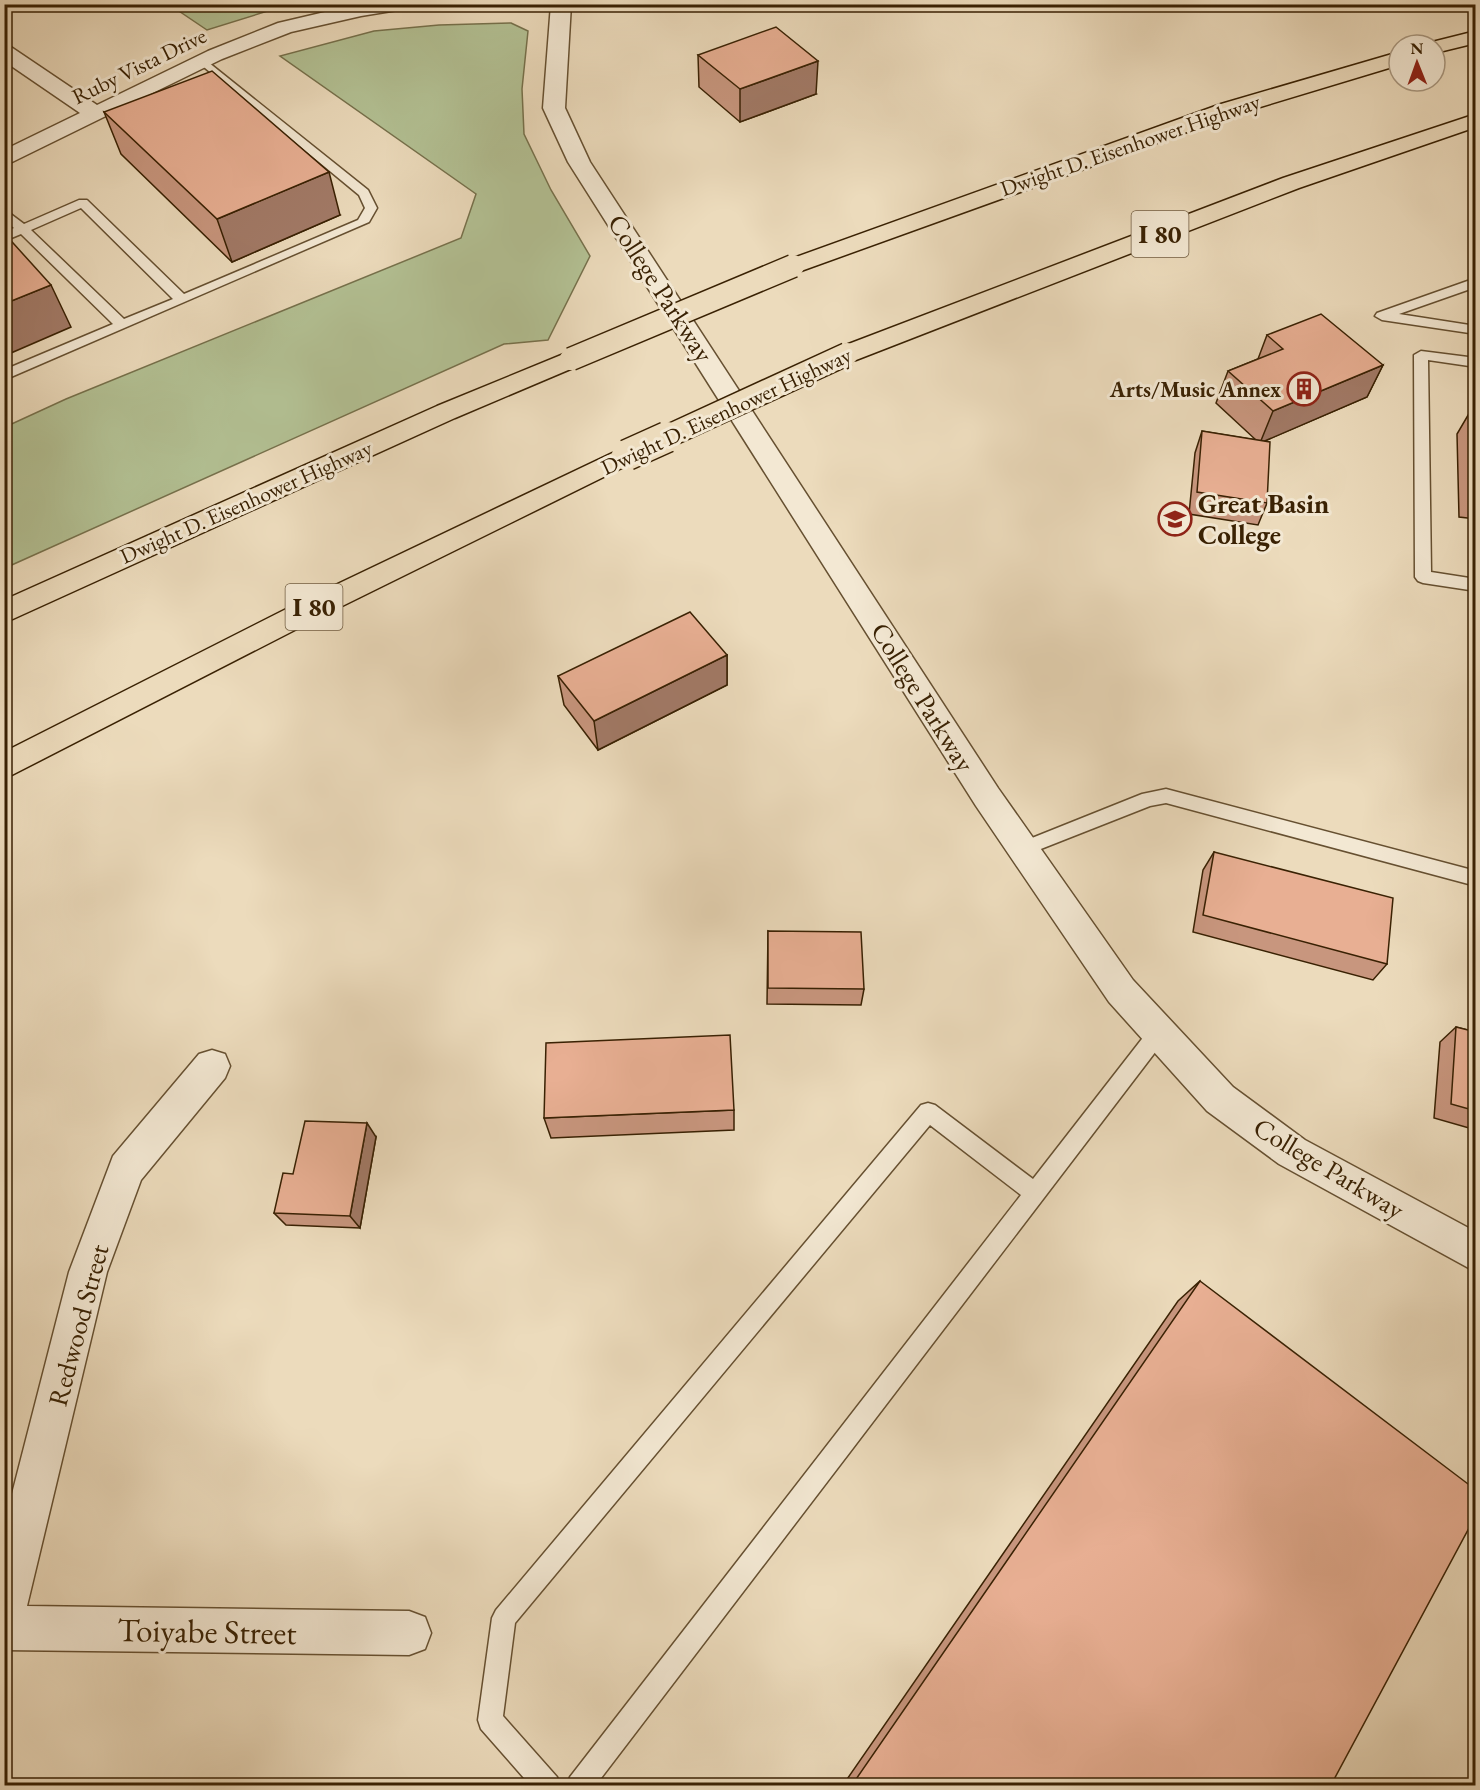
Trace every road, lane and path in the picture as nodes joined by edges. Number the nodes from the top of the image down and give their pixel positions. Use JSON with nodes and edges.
{"nodes":[{"id":1,"x":561,"y":4,"type":"edge"},
{"id":2,"x":391,"y":5,"type":"edge"},
{"id":3,"x":1476,"y":37,"type":"edge"},
{"id":4,"x":1447,"y":44,"type":"edge"},
{"id":5,"x":4,"y":51,"type":"edge"},
{"id":6,"x":203,"y":61,"type":"junction"},
{"id":7,"x":1387,"y":62,"type":"edge"},
{"id":8,"x":96,"y":114,"type":"junction"},
{"id":9,"x":1476,"y":120,"type":"edge"},
{"id":10,"x":4,"y":159,"type":"edge"},
{"id":11,"x":4,"y":213,"type":"edge"},
{"id":12,"x":23,"y":229,"type":"junction"},
{"id":13,"x":4,"y":237,"type":"edge"},
{"id":14,"x":1476,"y":282,"type":"edge"},
{"id":15,"x":182,"y":300,"type":"junction"},
{"id":16,"x":122,"y":326,"type":"junction"},
{"id":17,"x":1476,"y":330,"type":"edge"},
{"id":18,"x":1476,"y":363,"type":"edge"},
{"id":19,"x":4,"y":376,"type":"edge"},
{"id":20,"x":1476,"y":585,"type":"edge"},
{"id":21,"x":4,"y":612,"type":"edge"},
{"id":22,"x":4,"y":767,"type":"edge"},
{"id":23,"x":1023,"y":849,"type":"junction"},
{"id":24,"x":1476,"y":879,"type":"edge"},
{"id":25,"x":1159,"y":1032,"type":"junction"},
{"id":26,"x":212,"y":1066,"type":"dead end"},
{"id":27,"x":1035,"y":1193,"type":"junction"},
{"id":28,"x":1476,"y":1252,"type":"edge"},
{"id":29,"x":4,"y":1614,"type":"edge"},
{"id":30,"x":4,"y":1628,"type":"edge"},
{"id":31,"x":409,"y":1633,"type":"dead end"},
{"id":32,"x":548,"y":1785,"type":"edge"},
{"id":33,"x":579,"y":1785,"type":"edge"}],
"edges":[{"from":1,"to":23,"type":"street","name":"College Parkway"},
{"from":2,"to":6,"type":"street","name":"Ruby Vista Drive"},
{"from":3,"to":4,"type":"highway"},
{"from":5,"to":8,"type":"street"},
{"from":6,"to":8,"type":"street","name":"Ruby Vista Drive"},
{"from":6,"to":15,"type":"lane"},
{"from":7,"to":21,"type":"highway","name":"Dwight D. Eisenhower Highway","bridge":true},
{"from":8,"to":10,"type":"street","name":"Ruby Vista Drive"},
{"from":9,"to":22,"type":"highway","name":"Dwight D. Eisenhower Highway","number":"I 80","bridge":true},
{"from":11,"to":12,"type":"lane"},
{"from":12,"to":13,"type":"lane"},
{"from":12,"to":15,"type":"lane"},
{"from":12,"to":16,"type":"lane"},
{"from":14,"to":17,"type":"lane"},
{"from":15,"to":16,"type":"lane"},
{"from":16,"to":19,"type":"lane"},
{"from":18,"to":20,"type":"lane"},
{"from":23,"to":24,"type":"lane"},
{"from":23,"to":25,"type":"street","name":"College Parkway"},
{"from":25,"to":27,"type":"lane"},
{"from":25,"to":28,"type":"street","name":"College Parkway"},
{"from":26,"to":29,"type":"street","name":"Redwood Street"},
{"from":27,"to":32,"type":"lane"},
{"from":27,"to":33,"type":"lane"},
{"from":30,"to":31,"type":"street","name":"Toiyabe Street"}]}
